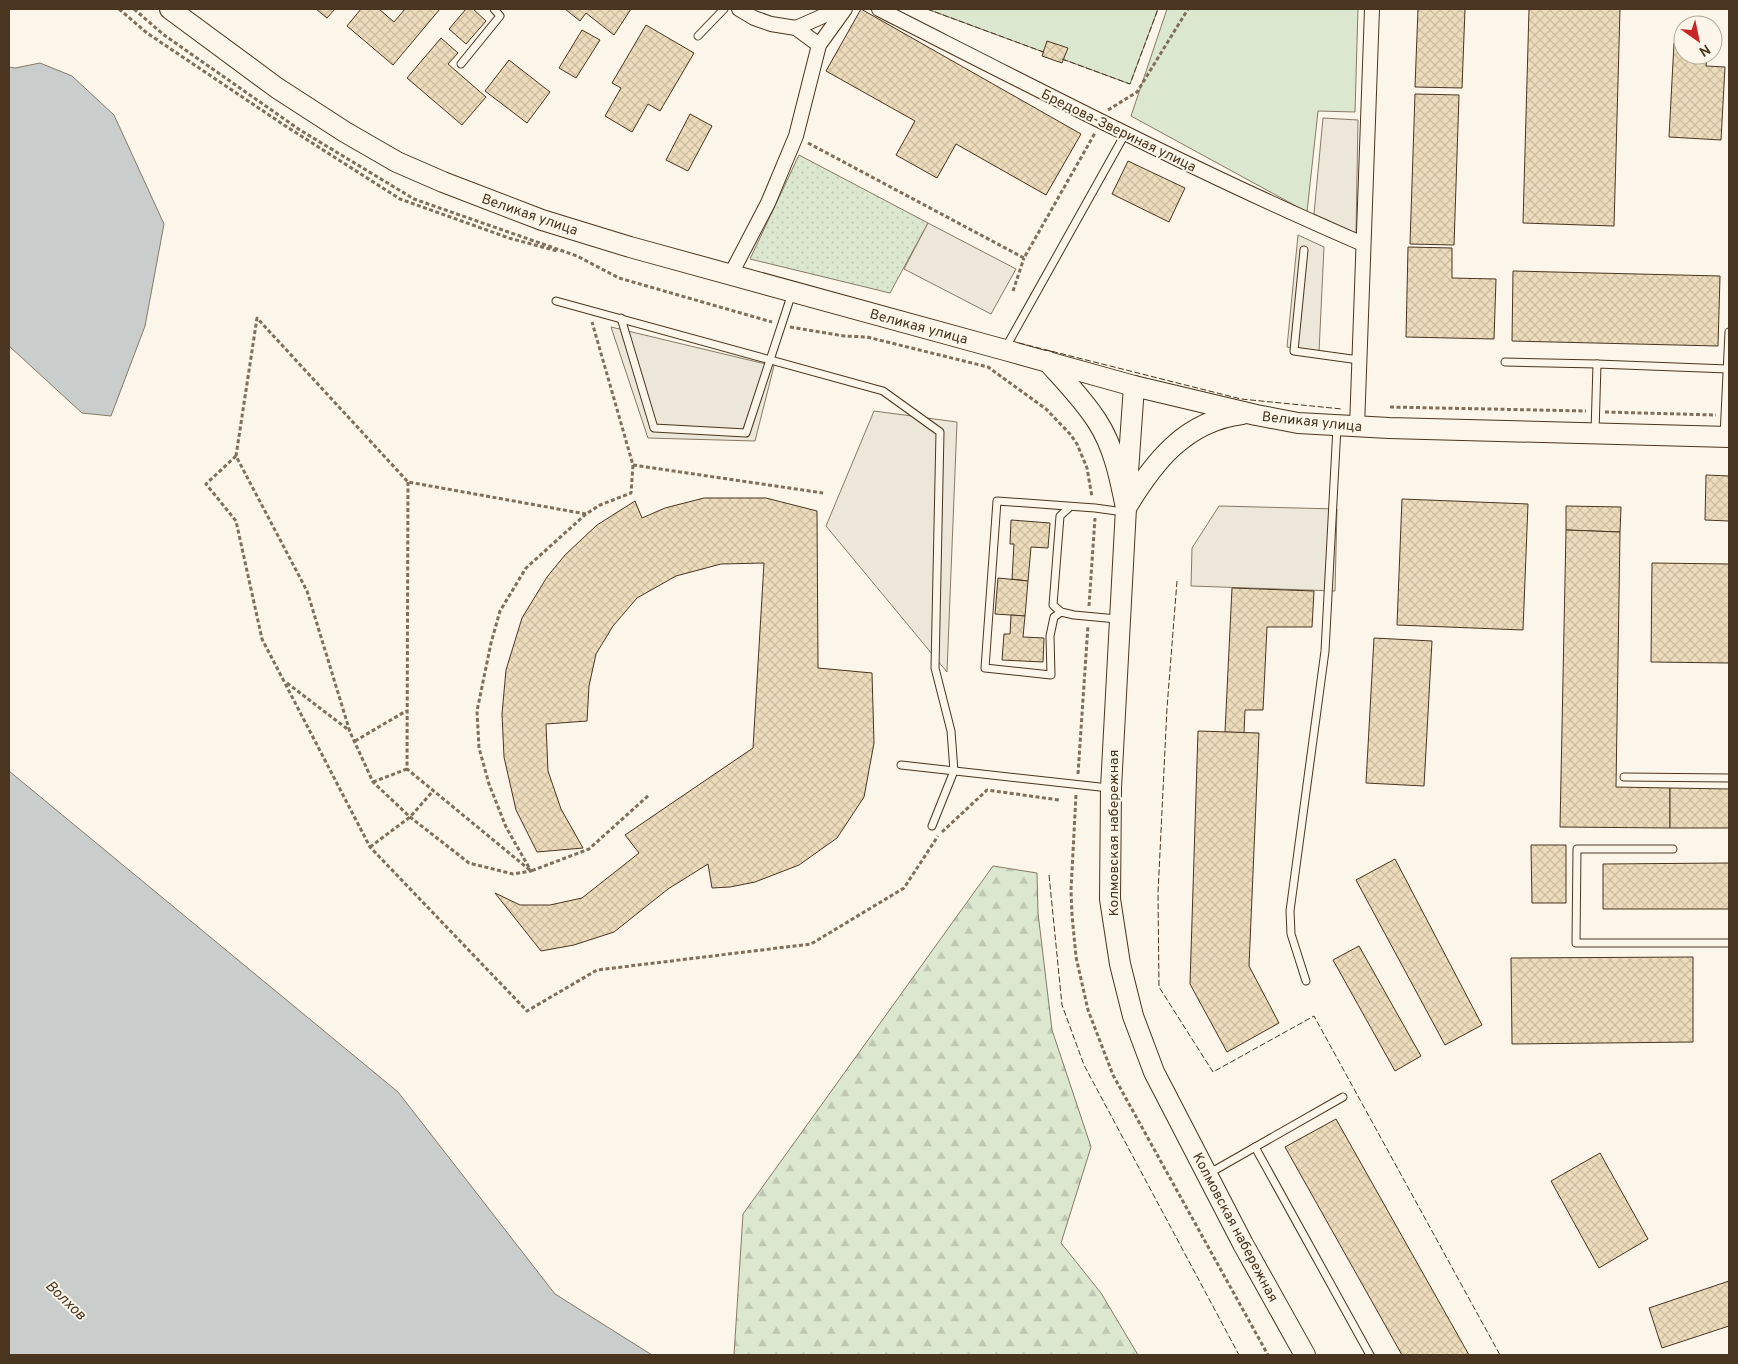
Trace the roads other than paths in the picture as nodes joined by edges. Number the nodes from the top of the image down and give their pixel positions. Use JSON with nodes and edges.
{"nodes":[{"id":1,"x":170,"y":9,"type":"edge"},
{"id":2,"x":494,"y":9,"type":"edge"},
{"id":3,"x":724,"y":9,"type":"edge"},
{"id":4,"x":739,"y":9,"type":"edge"},
{"id":5,"x":838,"y":9,"type":"edge"},
{"id":6,"x":845,"y":9,"type":"edge"},
{"id":7,"x":879,"y":9,"type":"edge"},
{"id":8,"x":1372,"y":9,"type":"edge"},
{"id":9,"x":796,"y":28,"type":"junction"},
{"id":10,"x":698,"y":36,"type":"dead end"},
{"id":11,"x":819,"y":45,"type":"junction"},
{"id":12,"x":460,"y":64,"type":"dead end"},
{"id":13,"x":1125,"y":134,"type":"junction"},
{"id":14,"x":1363,"y":244,"type":"junction"},
{"id":15,"x":1304,"y":250,"type":"dead end"},
{"id":16,"x":731,"y":274,"type":"junction"},
{"id":17,"x":793,"y":291,"type":"junction"},
{"id":18,"x":556,"y":301,"type":"dead end"},
{"id":19,"x":620,"y":318,"type":"junction"},
{"id":20,"x":1729,"y":332,"type":"edge"},
{"id":21,"x":1005,"y":350,"type":"junction"},
{"id":22,"x":1359,"y":360,"type":"junction"},
{"id":23,"x":770,"y":361,"type":"junction"},
{"id":24,"x":1047,"y":361,"type":"junction"},
{"id":25,"x":1505,"y":362,"type":"dead end"},
{"id":26,"x":1598,"y":364,"type":"junction"},
{"id":27,"x":1728,"y":368,"type":"junction"},
{"id":28,"x":1134,"y":386,"type":"junction"},
{"id":29,"x":1256,"y":415,"type":"junction"},
{"id":30,"x":1338,"y":426,"type":"junction"},
{"id":31,"x":1357,"y":427,"type":"junction"},
{"id":32,"x":1595,"y":433,"type":"junction"},
{"id":33,"x":1727,"y":437,"type":"edge"},
{"id":34,"x":1070,"y":507,"type":"junction"},
{"id":35,"x":1126,"y":510,"type":"junction"},
{"id":36,"x":1061,"y":612,"type":"junction"},
{"id":37,"x":1120,"y":620,"type":"junction"},
{"id":38,"x":901,"y":765,"type":"dead end"},
{"id":39,"x":954,"y":771,"type":"junction"},
{"id":40,"x":1624,"y":777,"type":"dead end"},
{"id":41,"x":1729,"y":778,"type":"edge"},
{"id":42,"x":1111,"y":788,"type":"junction"},
{"id":43,"x":932,"y":826,"type":"dead end"},
{"id":44,"x":1673,"y":849,"type":"dead end"},
{"id":45,"x":1729,"y":943,"type":"edge"},
{"id":46,"x":1306,"y":981,"type":"dead end"},
{"id":47,"x":1343,"y":1098,"type":"dead end"},
{"id":48,"x":1255,"y":1147,"type":"junction"},
{"id":49,"x":1207,"y":1174,"type":"junction"},
{"id":50,"x":1305,"y":1355,"type":"edge"},
{"id":51,"x":1370,"y":1355,"type":"edge"}],
"edges":[{"from":1,"to":16,"type":"main road","name":"Великая улица"},
{"from":2,"to":12,"type":"lane"},
{"from":3,"to":10,"type":"lane"},
{"from":4,"to":9,"type":"street"},
{"from":5,"to":9,"type":"street"},
{"from":6,"to":11,"type":"street"},
{"from":7,"to":13,"type":"street","name":"Бредова-Звериная улица"},
{"from":8,"to":14,"type":"street"},
{"from":9,"to":11,"type":"street"},
{"from":11,"to":16,"type":"street"},
{"from":13,"to":14,"type":"street","name":"Бредова-Звериная улица"},
{"from":13,"to":21,"type":"lane"},
{"from":14,"to":22,"type":"street"},
{"from":15,"to":22,"type":"lane"},
{"from":16,"to":17,"type":"main road","name":"Великая улица"},
{"from":17,"to":21,"type":"main road","name":"Великая улица"},
{"from":17,"to":23,"type":"lane"},
{"from":18,"to":19,"type":"lane"},
{"from":19,"to":23,"type":"lane"},
{"from":19,"to":23,"type":"lane"},
{"from":20,"to":27,"type":"lane"},
{"from":21,"to":24,"type":"main road","name":"Великая улица"},
{"from":22,"to":31,"type":"street"},
{"from":23,"to":39,"type":"lane"},
{"from":24,"to":28,"type":"main road","name":"Великая улица"},
{"from":24,"to":35,"type":"main road"},
{"from":25,"to":26,"type":"lane"},
{"from":26,"to":27,"type":"lane"},
{"from":26,"to":32,"type":"lane"},
{"from":27,"to":33,"type":"lane"},
{"from":28,"to":29,"type":"main road","name":"Великая улица"},
{"from":28,"to":35,"type":"main road"},
{"from":29,"to":30,"type":"main road","name":"Великая улица"},
{"from":29,"to":35,"type":"main road"},
{"from":30,"to":31,"type":"main road","name":"Великая улица"},
{"from":30,"to":46,"type":"lane"},
{"from":31,"to":32,"type":"main road","name":"Великая улица"},
{"from":32,"to":33,"type":"main road","name":"Великая улица"},
{"from":34,"to":35,"type":"lane"},
{"from":34,"to":36,"type":"lane"},
{"from":34,"to":36,"type":"lane"},
{"from":35,"to":37,"type":"main road","name":"Колмовская набережная"},
{"from":36,"to":37,"type":"lane"},
{"from":37,"to":42,"type":"main road","name":"Колмовская набережная"},
{"from":38,"to":39,"type":"lane"},
{"from":39,"to":42,"type":"lane"},
{"from":39,"to":43,"type":"lane"},
{"from":40,"to":41,"type":"lane"},
{"from":42,"to":49,"type":"main road","name":"Колмовская набережная"},
{"from":44,"to":45,"type":"lane"},
{"from":47,"to":48,"type":"lane"},
{"from":48,"to":49,"type":"lane"},
{"from":48,"to":51,"type":"lane"},
{"from":49,"to":50,"type":"main road","name":"Колмовская набережная"}]}
